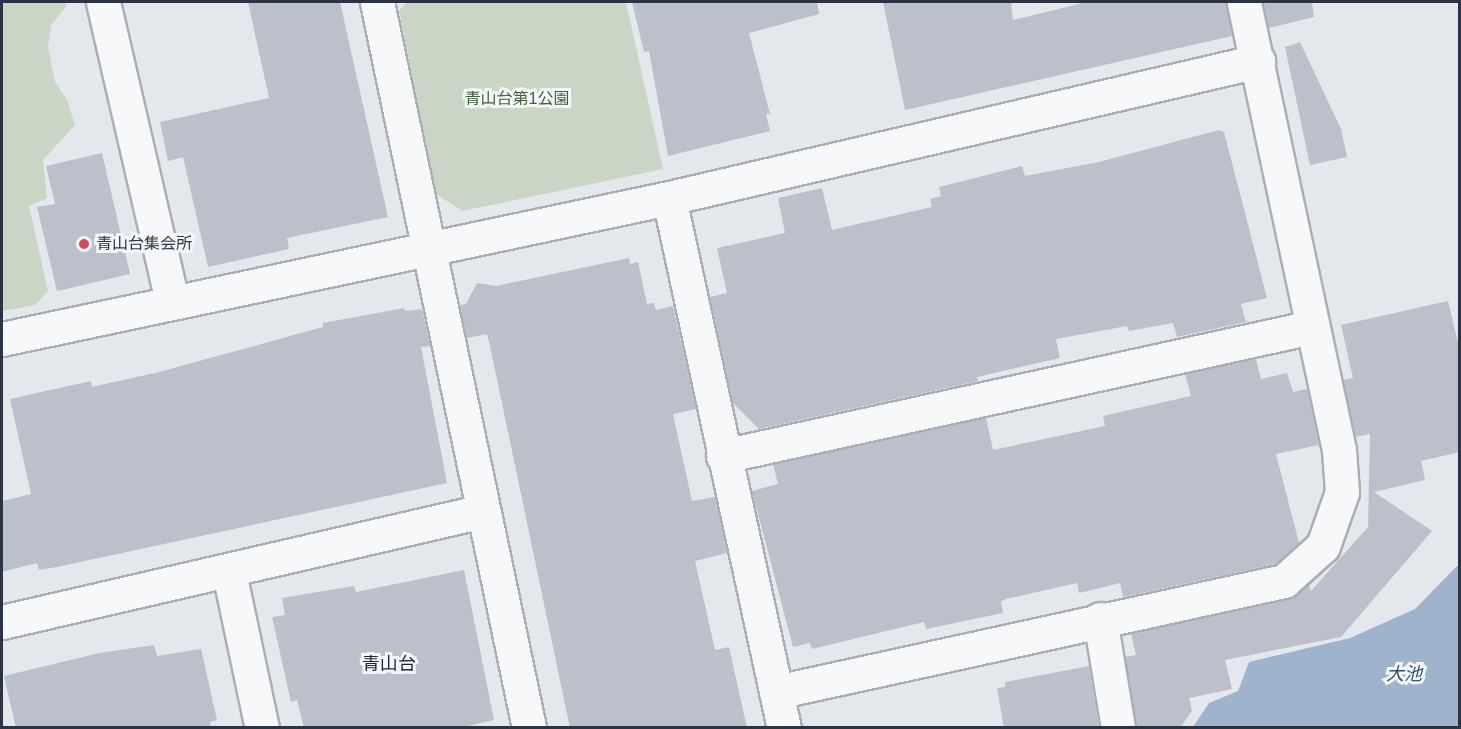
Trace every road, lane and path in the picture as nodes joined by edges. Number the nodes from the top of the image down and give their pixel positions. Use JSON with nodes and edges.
{"nodes":[{"id":1,"x":103,"y":2,"type":"edge"},
{"id":2,"x":377,"y":2,"type":"edge"},
{"id":3,"x":1244,"y":2,"type":"edge"},
{"id":4,"x":1258,"y":61,"type":"junction"},
{"id":5,"x":669,"y":198,"type":"junction"},
{"id":6,"x":427,"y":246,"type":"junction"},
{"id":7,"x":172,"y":301,"type":"junction"},
{"id":8,"x":1312,"y":327,"type":"junction"},
{"id":9,"x":2,"y":339,"type":"edge"},
{"id":10,"x":723,"y":456,"type":"junction"},
{"id":11,"x":481,"y":511,"type":"junction"},
{"id":12,"x":229,"y":572,"type":"junction"},
{"id":13,"x":1100,"y":619,"type":"junction"},
{"id":14,"x":2,"y":622,"type":"edge"},
{"id":15,"x":776,"y":692,"type":"junction"},
{"id":16,"x":262,"y":728,"type":"edge"},
{"id":17,"x":529,"y":728,"type":"edge"},
{"id":18,"x":784,"y":728,"type":"edge"},
{"id":19,"x":1118,"y":728,"type":"edge"}],
"edges":[{"from":1,"to":7,"type":"street"},
{"from":2,"to":6,"type":"street"},
{"from":3,"to":4,"type":"street"},
{"from":4,"to":5,"type":"street"},
{"from":4,"to":8,"type":"street"},
{"from":5,"to":6,"type":"street"},
{"from":5,"to":10,"type":"street"},
{"from":6,"to":7,"type":"street"},
{"from":6,"to":11,"type":"street"},
{"from":7,"to":9,"type":"street"},
{"from":8,"to":10,"type":"street"},
{"from":8,"to":13,"type":"street"},
{"from":10,"to":15,"type":"street"},
{"from":11,"to":12,"type":"street"},
{"from":11,"to":17,"type":"street"},
{"from":12,"to":14,"type":"street"},
{"from":12,"to":16,"type":"street"},
{"from":13,"to":15,"type":"street"},
{"from":13,"to":19,"type":"street"},
{"from":15,"to":18,"type":"street"}]}
